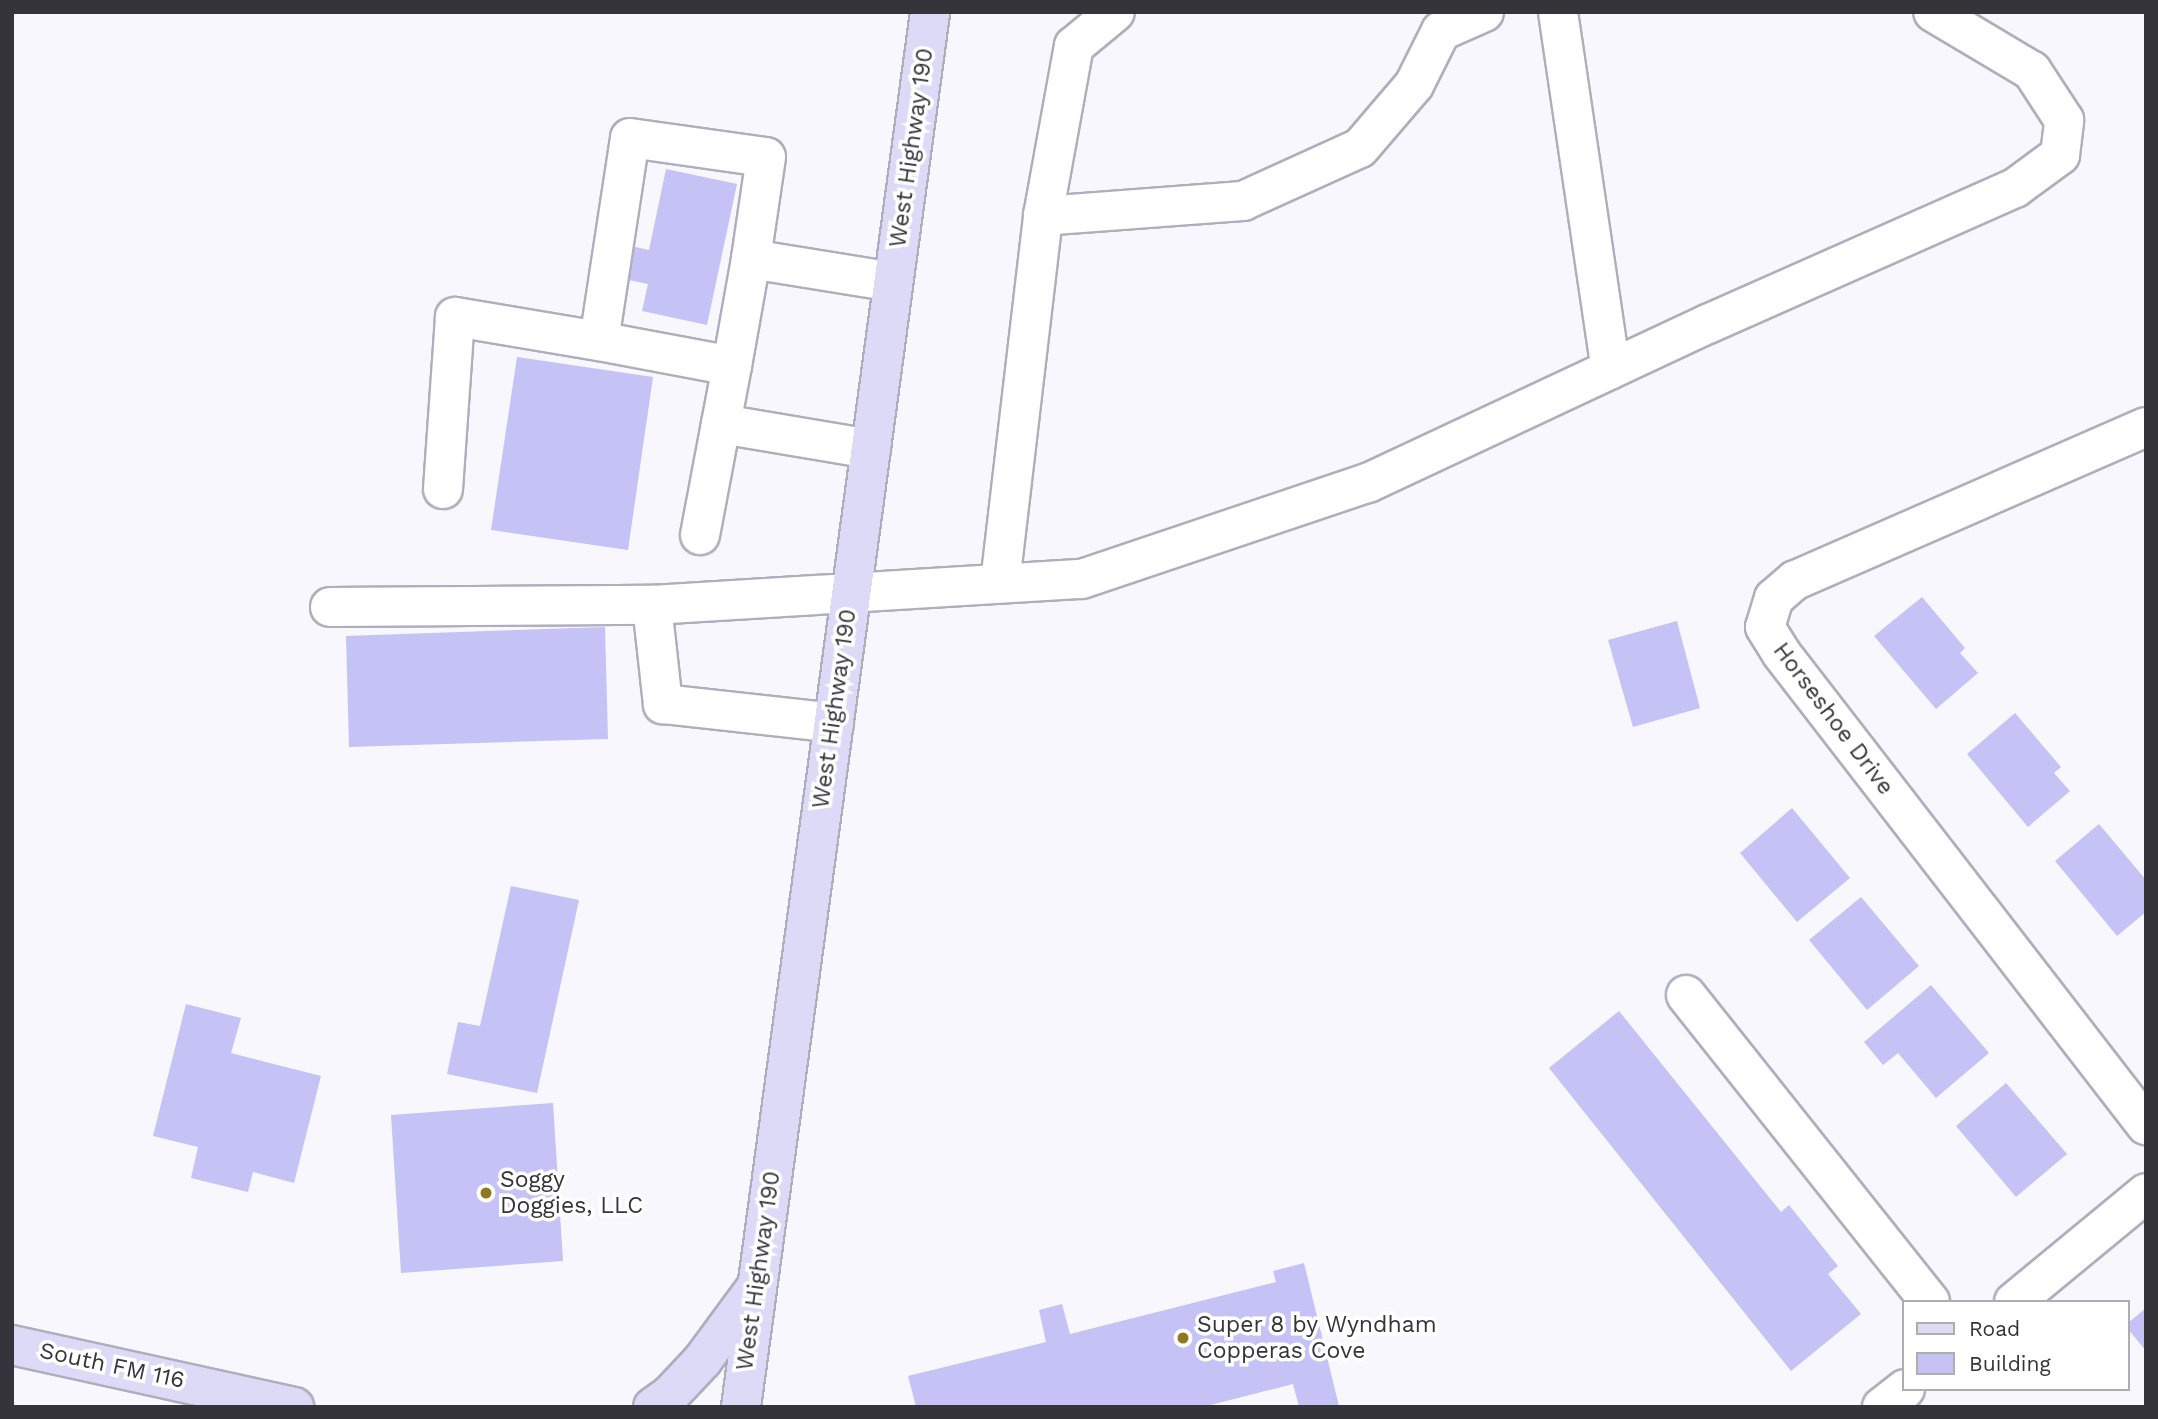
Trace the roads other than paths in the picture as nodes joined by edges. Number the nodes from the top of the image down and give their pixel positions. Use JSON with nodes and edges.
{"nodes":[{"id":1,"x":930,"y":12,"type":"edge"},
{"id":2,"x":1115,"y":12,"type":"edge"},
{"id":3,"x":1484,"y":12,"type":"edge"},
{"id":4,"x":1558,"y":12,"type":"edge"},
{"id":5,"x":1933,"y":12,"type":"edge"},
{"id":6,"x":1433,"y":22,"type":"edge"},
{"id":7,"x":1043,"y":216,"type":"junction"},
{"id":8,"x":751,"y":259,"type":"junction"},
{"id":9,"x":893,"y":282,"type":"junction"},
{"id":10,"x":599,"y":341,"type":"junction"},
{"id":11,"x":732,"y":366,"type":"junction"},
{"id":12,"x":1611,"y":369,"type":"junction"},
{"id":13,"x":721,"y":424,"type":"junction"},
{"id":14,"x":2146,"y":427,"type":"edge"},
{"id":15,"x":871,"y":449,"type":"junction"},
{"id":16,"x":443,"y":489,"type":"dead end"},
{"id":17,"x":700,"y":535,"type":"dead end"},
{"id":18,"x":1000,"y":583,"type":"junction"},
{"id":19,"x":852,"y":590,"type":"junction"},
{"id":20,"x":652,"y":605,"type":"junction"},
{"id":21,"x":330,"y":607,"type":"dead end"},
{"id":22,"x":834,"y":723,"type":"junction"},
{"id":23,"x":1686,"y":995,"type":"dead end"},
{"id":24,"x":2146,"y":1125,"type":"edge"},
{"id":25,"x":2146,"y":1193,"type":"edge"},
{"id":26,"x":757,"y":1288,"type":"junction"},
{"id":27,"x":1928,"y":1300,"type":"edge"},
{"id":28,"x":2016,"y":1300,"type":"edge"},
{"id":29,"x":12,"y":1345,"type":"edge"},
{"id":30,"x":1902,"y":1391,"type":"edge"},
{"id":31,"x":226,"y":1399,"type":"edge"},
{"id":32,"x":294,"y":1407,"type":"edge"},
{"id":33,"x":653,"y":1407,"type":"edge"},
{"id":34,"x":741,"y":1407,"type":"edge"},
{"id":35,"x":1882,"y":1407,"type":"edge"}],
"edges":[{"from":1,"to":9,"type":"main road","name":"West Highway 190"},
{"from":2,"to":7,"type":"street"},
{"from":3,"to":6,"type":"street"},
{"from":4,"to":12,"type":"street"},
{"from":5,"to":12,"type":"street"},
{"from":6,"to":7,"type":"street"},
{"from":7,"to":18,"type":"street"},
{"from":8,"to":9,"type":"street"},
{"from":8,"to":10,"type":"street"},
{"from":8,"to":11,"type":"street"},
{"from":9,"to":15,"type":"main road","name":"West Highway 190"},
{"from":10,"to":11,"type":"street"},
{"from":10,"to":16,"type":"street"},
{"from":11,"to":13,"type":"street"},
{"from":12,"to":18,"type":"street"},
{"from":13,"to":15,"type":"street"},
{"from":13,"to":17,"type":"street"},
{"from":14,"to":24,"type":"street","name":"Horseshoe Drive"},
{"from":15,"to":19,"type":"main road","name":"West Highway 190"},
{"from":18,"to":19,"type":"street"},
{"from":19,"to":20,"type":"street"},
{"from":19,"to":22,"type":"main road","name":"West Highway 190"},
{"from":20,"to":21,"type":"street"},
{"from":20,"to":22,"type":"street"},
{"from":22,"to":26,"type":"main road","name":"West Highway 190"},
{"from":23,"to":27,"type":"street"},
{"from":25,"to":28,"type":"street"},
{"from":26,"to":33,"type":"main road"},
{"from":26,"to":34,"type":"main road","name":"West Highway 190"},
{"from":29,"to":31,"type":"main road","name":"South FM 116"},
{"from":30,"to":35,"type":"street"},
{"from":31,"to":32,"type":"main road","name":"South FM 116"}]}
